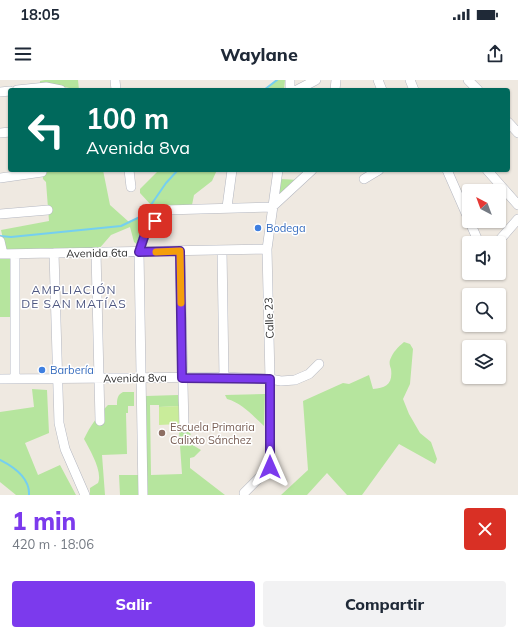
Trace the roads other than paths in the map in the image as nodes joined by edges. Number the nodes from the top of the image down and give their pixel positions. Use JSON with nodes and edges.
{"nodes":[{"id":1,"x":316,"y":80,"type":"edge"},
{"id":2,"x":468,"y":80,"type":"edge"},
{"id":3,"x":36,"y":88,"type":"edge"},
{"id":4,"x":51,"y":88,"type":"edge"},
{"id":5,"x":301,"y":88,"type":"edge"},
{"id":6,"x":476,"y":88,"type":"edge"},
{"id":7,"x":510,"y":124,"type":"edge"},
{"id":8,"x":518,"y":133,"type":"edge"},
{"id":9,"x":42,"y":172,"type":"dead end"},
{"id":10,"x":129,"y":172,"type":"edge"},
{"id":11,"x":232,"y":172,"type":"edge"},
{"id":12,"x":278,"y":172,"type":"edge"},
{"id":13,"x":310,"y":172,"type":"edge"},
{"id":14,"x":376,"y":172,"type":"edge"},
{"id":15,"x":448,"y":172,"type":"edge"},
{"id":16,"x":489,"y":172,"type":"edge"},
{"id":17,"x":0,"y":178,"type":"edge"},
{"id":18,"x":364,"y":179,"type":"dead end"},
{"id":19,"x":131,"y":187,"type":"dead end"},
{"id":20,"x":518,"y":205,"type":"edge"},
{"id":21,"x":272,"y":207,"type":"junction"},
{"id":22,"x":227,"y":208,"type":"junction"},
{"id":23,"x":48,"y":210,"type":"dead end"},
{"id":24,"x":0,"y":214,"type":"edge"},
{"id":25,"x":518,"y":219,"type":"edge"},
{"id":26,"x":476,"y":236,"type":"edge"},
{"id":27,"x":503,"y":236,"type":"edge"},
{"id":28,"x":1,"y":249,"type":"edge"},
{"id":29,"x":267,"y":249,"type":"junction"},
{"id":30,"x":222,"y":250,"type":"junction"},
{"id":31,"x":180,"y":251,"type":"junction"},
{"id":32,"x":96,"y":252,"type":"junction"},
{"id":33,"x":139,"y":252,"type":"junction"},
{"id":34,"x":54,"y":253,"type":"junction"},
{"id":35,"x":15,"y":254,"type":"junction"},
{"id":36,"x":319,"y":364,"type":"dead end"},
{"id":37,"x":224,"y":377,"type":"junction"},
{"id":38,"x":182,"y":378,"type":"junction"},
{"id":39,"x":0,"y":379,"type":"edge"},
{"id":40,"x":15,"y":379,"type":"junction"},
{"id":41,"x":58,"y":379,"type":"junction"},
{"id":42,"x":100,"y":379,"type":"junction"},
{"id":43,"x":141,"y":379,"type":"junction"},
{"id":44,"x":270,"y":379,"type":"junction"},
{"id":45,"x":100,"y":421,"type":"dead end"},
{"id":46,"x":184,"y":428,"type":"dead end"},
{"id":47,"x":244,"y":493,"type":"dead end"},
{"id":48,"x":85,"y":495,"type":"edge"},
{"id":49,"x":143,"y":495,"type":"edge"}],
"edges":[{"from":1,"to":5,"type":"street"},
{"from":2,"to":6,"type":"street"},
{"from":3,"to":4,"type":"street"},
{"from":7,"to":8,"type":"street"},
{"from":9,"to":17,"type":"street"},
{"from":10,"to":19,"type":"street"},
{"from":11,"to":22,"type":"street"},
{"from":12,"to":21,"type":"street","name":"Calle 23"},
{"from":13,"to":21,"type":"street"},
{"from":14,"to":18,"type":"street"},
{"from":15,"to":26,"type":"street"},
{"from":16,"to":20,"type":"street"},
{"from":21,"to":22,"type":"street"},
{"from":21,"to":29,"type":"street","name":"Calle 23"},
{"from":22,"to":33,"type":"street"},
{"from":23,"to":24,"type":"street"},
{"from":25,"to":27,"type":"street"},
{"from":28,"to":35,"type":"street","name":"Avenida 6ta"},
{"from":29,"to":30,"type":"street","name":"Avenida 6ta"},
{"from":29,"to":44,"type":"street","name":"Calle 23"},
{"from":30,"to":31,"type":"street","name":"Avenida 6ta"},
{"from":30,"to":37,"type":"street"},
{"from":31,"to":33,"type":"street","name":"Avenida 6ta"},
{"from":31,"to":38,"type":"street"},
{"from":32,"to":33,"type":"street","name":"Avenida 6ta"},
{"from":32,"to":34,"type":"street","name":"Avenida 6ta"},
{"from":32,"to":42,"type":"street"},
{"from":33,"to":43,"type":"street"},
{"from":34,"to":35,"type":"street","name":"Avenida 6ta"},
{"from":34,"to":41,"type":"street"},
{"from":35,"to":40,"type":"street"},
{"from":36,"to":44,"type":"street","name":"Avenida 8va"},
{"from":37,"to":38,"type":"street","name":"Avenida 8va"},
{"from":37,"to":44,"type":"street","name":"Avenida 8va"},
{"from":38,"to":43,"type":"street","name":"Avenida 8va"},
{"from":38,"to":46,"type":"street"},
{"from":39,"to":40,"type":"street","name":"Avenida 8va"},
{"from":40,"to":41,"type":"street","name":"Avenida 8va"},
{"from":41,"to":42,"type":"street","name":"Avenida 8va"},
{"from":41,"to":48,"type":"street"},
{"from":42,"to":43,"type":"street","name":"Avenida 8va"},
{"from":42,"to":45,"type":"street"},
{"from":43,"to":49,"type":"street"},
{"from":44,"to":47,"type":"street","name":"Calle 23"}]}
